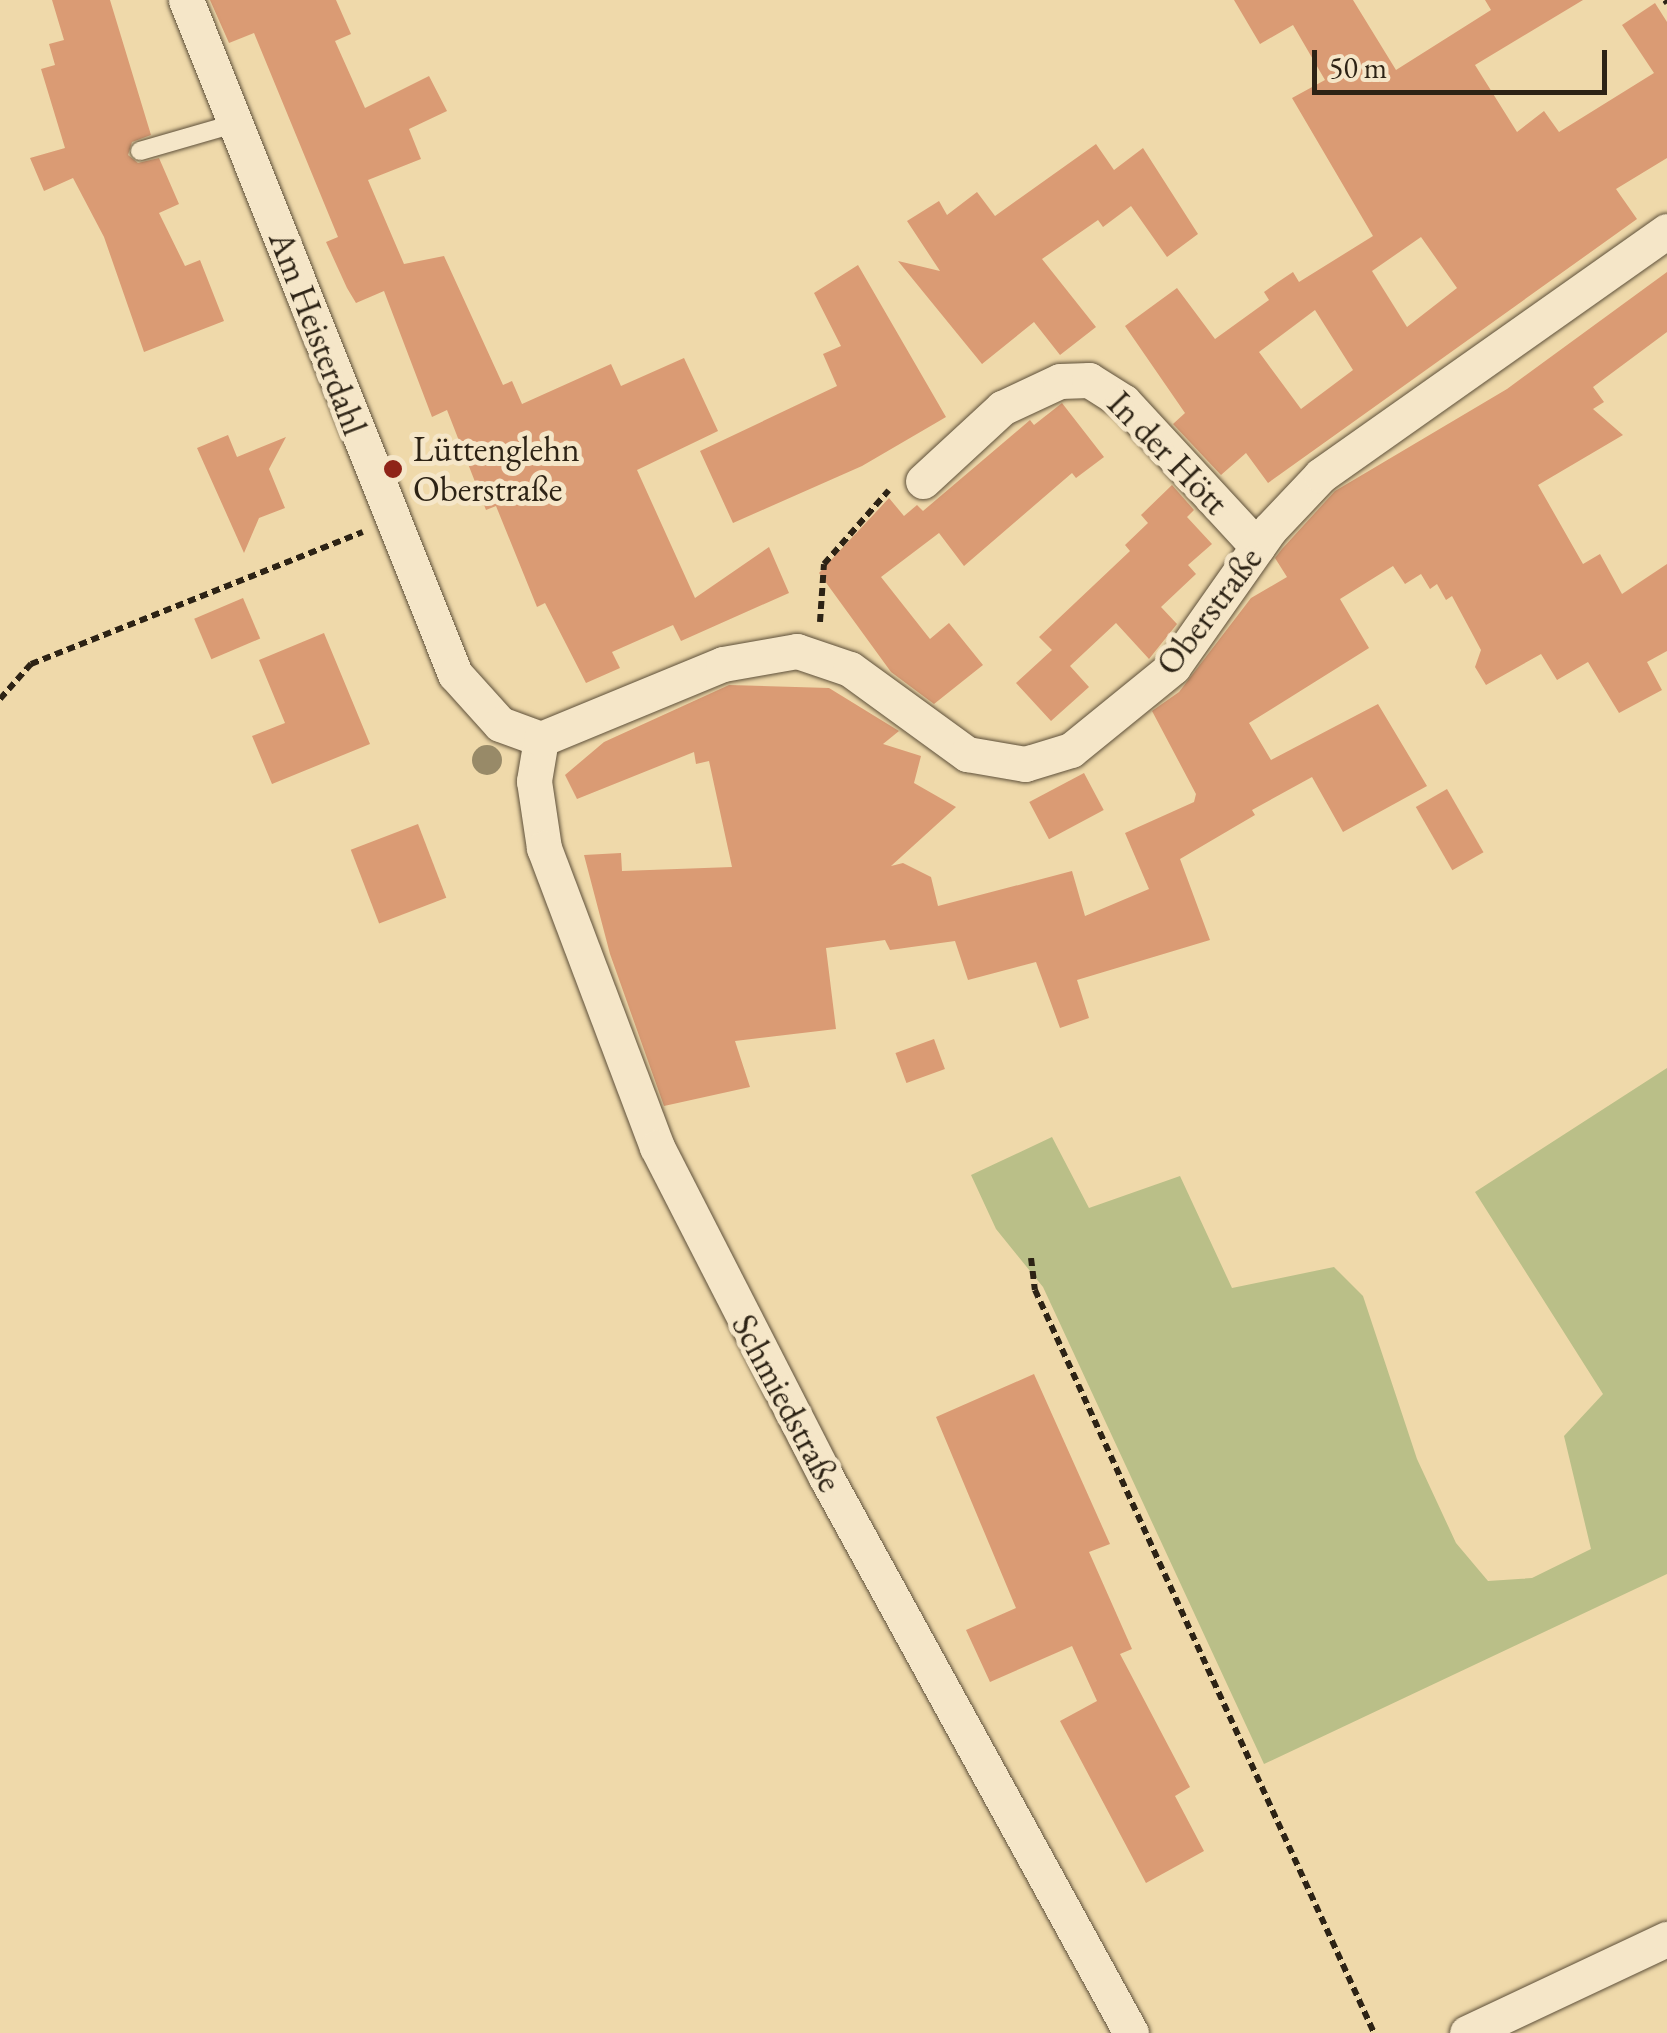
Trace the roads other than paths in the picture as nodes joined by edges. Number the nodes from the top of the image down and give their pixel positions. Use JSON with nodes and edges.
{"nodes":[{"id":1,"x":186,"y":0,"type":"edge"},
{"id":2,"x":236,"y":124,"type":"junction"},
{"id":3,"x":140,"y":151,"type":"dead end"},
{"id":4,"x":1667,"y":231,"type":"edge"},
{"id":5,"x":923,"y":481,"type":"road end"},
{"id":6,"x":1258,"y":547,"type":"junction"},
{"id":7,"x":541,"y":738,"type":"junction"},
{"id":8,"x":1667,"y":1939,"type":"edge"},
{"id":9,"x":1131,"y":2033,"type":"edge"},
{"id":10,"x":1467,"y":2033,"type":"edge"}],
"edges":[{"from":1,"to":2,"type":"street","name":"Am Heisterdahl"},
{"from":2,"to":3,"type":"lane"},
{"from":2,"to":7,"type":"street","name":"Am Heisterdahl"},
{"from":4,"to":6,"type":"street","name":"Oberstraße"},
{"from":5,"to":6,"type":"street","name":"In der Hött"},
{"from":6,"to":7,"type":"street","name":"Oberstraße"},
{"from":7,"to":9,"type":"street","name":"Schmiedstraße"},
{"from":8,"to":10,"type":"street"}]}
